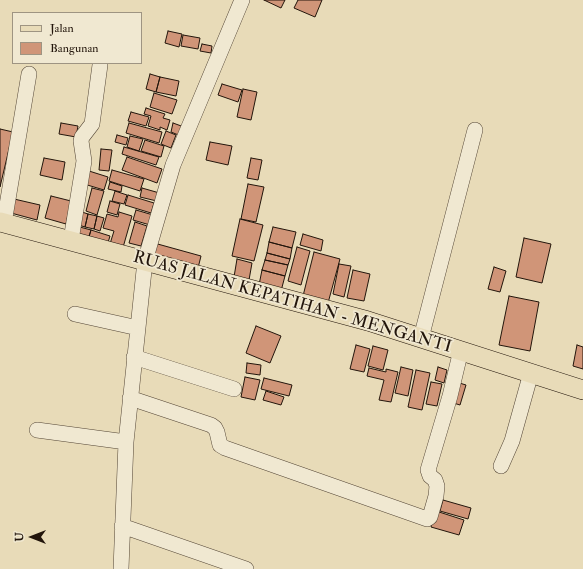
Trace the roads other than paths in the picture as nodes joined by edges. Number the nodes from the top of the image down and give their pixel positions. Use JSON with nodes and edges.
{"nodes":[{"id":1,"x":242,"y":0,"type":"edge"},
{"id":2,"x":100,"y":65,"type":"dead end"},
{"id":3,"x":29,"y":74,"type":"dead end"},
{"id":4,"x":475,"y":130,"type":"dead end"},
{"id":5,"x":2,"y":222,"type":"edge"},
{"id":6,"x":70,"y":240,"type":"junction"},
{"id":7,"x":145,"y":261,"type":"junction"},
{"id":8,"x":75,"y":314,"type":"dead end"},
{"id":9,"x":138,"y":328,"type":"junction"},
{"id":10,"x":421,"y":338,"type":"junction"},
{"id":11,"x":460,"y":350,"type":"junction"},
{"id":12,"x":134,"y":357,"type":"junction"},
{"id":13,"x":532,"y":373,"type":"junction"},
{"id":14,"x":234,"y":389,"type":"dead end"},
{"id":15,"x":583,"y":390,"type":"edge"},
{"id":16,"x":130,"y":398,"type":"junction"},
{"id":17,"x":37,"y":430,"type":"dead end"},
{"id":18,"x":126,"y":442,"type":"junction"},
{"id":19,"x":501,"y":466,"type":"dead end"},
{"id":20,"x":122,"y":526,"type":"junction"},
{"id":21,"x":121,"y":569,"type":"edge"},
{"id":22,"x":246,"y":569,"type":"edge"}],
"edges":[{"from":1,"to":7,"type":"street"},
{"from":2,"to":6,"type":"street"},
{"from":3,"to":5,"type":"street"},
{"from":4,"to":10,"type":"street"},
{"from":5,"to":6,"type":"main road","name":"RUAS JALAN KEPATIHAN - MENGANTI"},
{"from":6,"to":7,"type":"main road","name":"RUAS JALAN KEPATIHAN - MENGANTI"},
{"from":7,"to":9,"type":"street"},
{"from":7,"to":10,"type":"main road","name":"RUAS JALAN KEPATIHAN - MENGANTI"},
{"from":8,"to":9,"type":"street"},
{"from":9,"to":12,"type":"street"},
{"from":10,"to":11,"type":"main road","name":"RUAS JALAN KEPATIHAN - MENGANTI"},
{"from":11,"to":13,"type":"main road","name":"RUAS JALAN KEPATIHAN - MENGANTI"},
{"from":11,"to":16,"type":"street"},
{"from":12,"to":14,"type":"street"},
{"from":12,"to":16,"type":"street"},
{"from":13,"to":15,"type":"main road","name":"RUAS JALAN KEPATIHAN - MENGANTI"},
{"from":13,"to":19,"type":"street"},
{"from":16,"to":18,"type":"street"},
{"from":17,"to":18,"type":"street"},
{"from":18,"to":20,"type":"street"},
{"from":20,"to":21,"type":"street"},
{"from":20,"to":22,"type":"street"}]}
